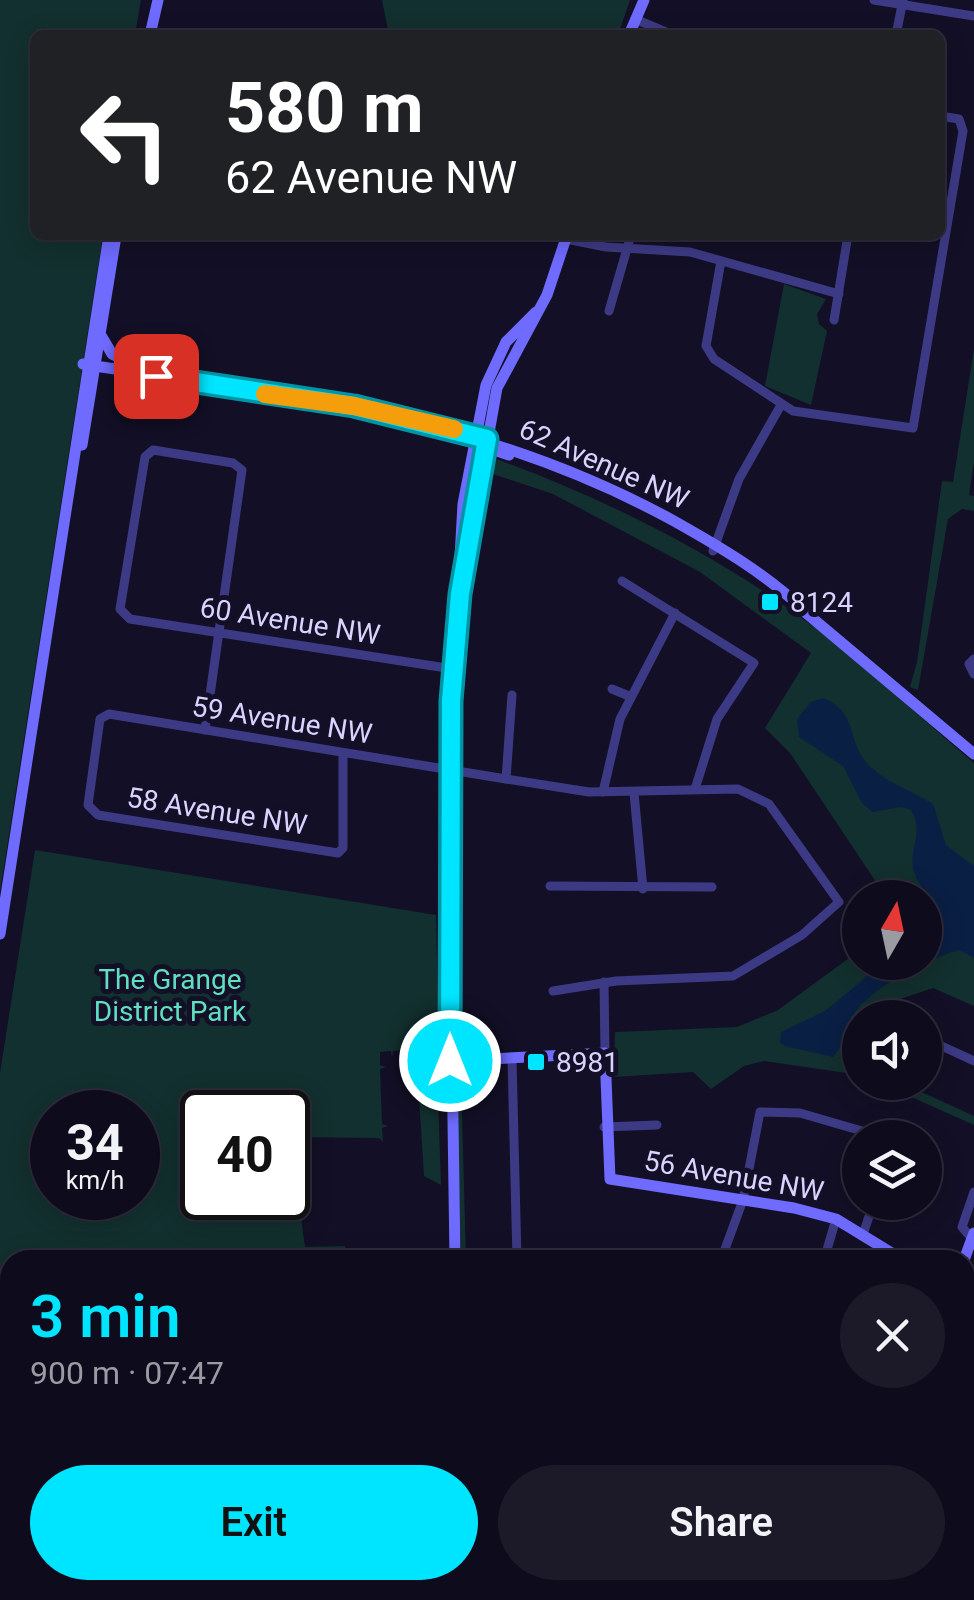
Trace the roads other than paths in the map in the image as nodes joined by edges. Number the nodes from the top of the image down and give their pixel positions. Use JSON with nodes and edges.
{"nodes":[{"id":1,"x":158,"y":0,"type":"edge"},
{"id":2,"x":644,"y":0,"type":"edge"},
{"id":3,"x":874,"y":0,"type":"edge"},
{"id":4,"x":901,"y":1,"type":"edge"},
{"id":5,"x":974,"y":16,"type":"edge"},
{"id":6,"x":635,"y":19,"type":"junction"},
{"id":7,"x":151,"y":30,"type":"edge"},
{"id":8,"x":631,"y":30,"type":"edge"},
{"id":9,"x":662,"y":30,"type":"edge"},
{"id":10,"x":897,"y":30,"type":"edge"},
{"id":11,"x":945,"y":118,"type":"edge"},
{"id":12,"x":945,"y":213,"type":"edge"},
{"id":13,"x":112,"y":240,"type":"edge"},
{"id":14,"x":112,"y":240,"type":"edge"},
{"id":15,"x":565,"y":240,"type":"edge"},
{"id":16,"x":583,"y":240,"type":"edge"},
{"id":17,"x":630,"y":240,"type":"edge"},
{"id":18,"x":847,"y":240,"type":"edge"},
{"id":19,"x":941,"y":240,"type":"edge"},
{"id":20,"x":628,"y":248,"type":"junction"},
{"id":21,"x":721,"y":261,"type":"junction"},
{"id":22,"x":838,"y":294,"type":"junction"},
{"id":23,"x":608,"y":311,"type":"dead end"},
{"id":24,"x":834,"y":320,"type":"dead end"},
{"id":25,"x":101,"y":334,"type":"junction"},
{"id":26,"x":89,"y":365,"type":"junction"},
{"id":27,"x":156,"y":376,"type":"junction"},
{"id":28,"x":781,"y":405,"type":"junction"},
{"id":29,"x":480,"y":441,"type":"junction"},
{"id":30,"x":714,"y":548,"type":"junction"},
{"id":31,"x":622,"y":581,"type":"dead end"},
{"id":32,"x":674,"y":613,"type":"junction"},
{"id":33,"x":217,"y":633,"type":"junction"},
{"id":34,"x":974,"y":660,"type":"edge"},
{"id":35,"x":453,"y":669,"type":"junction"},
{"id":36,"x":974,"y":674,"type":"edge"},
{"id":37,"x":612,"y":688,"type":"dead end"},
{"id":38,"x":512,"y":695,"type":"dead end"},
{"id":39,"x":629,"y":696,"type":"junction"},
{"id":40,"x":205,"y":730,"type":"junction"},
{"id":41,"x":343,"y":752,"type":"junction"},
{"id":42,"x":974,"y":754,"type":"edge"},
{"id":43,"x":448,"y":770,"type":"junction"},
{"id":44,"x":506,"y":778,"type":"junction"},
{"id":45,"x":695,"y":789,"type":"junction"},
{"id":46,"x":602,"y":792,"type":"junction"},
{"id":47,"x":634,"y":793,"type":"junction"},
{"id":48,"x":88,"y":805,"type":"joint"},
{"id":49,"x":550,"y":886,"type":"dead end"},
{"id":50,"x":712,"y":887,"type":"dead end"},
{"id":51,"x":643,"y":889,"type":"junction"},
{"id":52,"x":0,"y":934,"type":"edge"},
{"id":53,"x":604,"y":982,"type":"junction"},
{"id":54,"x":553,"y":991,"type":"dead end"},
{"id":55,"x":942,"y":1046,"type":"edge"},
{"id":56,"x":604,"y":1053,"type":"junction"},
{"id":57,"x":512,"y":1059,"type":"junction"},
{"id":58,"x":450,"y":1061,"type":"junction"},
{"id":59,"x":974,"y":1061,"type":"edge"},
{"id":60,"x":842,"y":1125,"type":"edge"},
{"id":61,"x":657,"y":1126,"type":"dead end"},
{"id":62,"x":604,"y":1127,"type":"junction"},
{"id":63,"x":974,"y":1192,"type":"edge"},
{"id":64,"x":743,"y":1200,"type":"junction"},
{"id":65,"x":836,"y":1220,"type":"junction"},
{"id":66,"x":868,"y":1220,"type":"edge"},
{"id":67,"x":863,"y":1234,"type":"junction"},
{"id":68,"x":973,"y":1238,"type":"edge"},
{"id":69,"x":455,"y":1250,"type":"edge"},
{"id":70,"x":513,"y":1250,"type":"edge"},
{"id":71,"x":725,"y":1250,"type":"edge"},
{"id":72,"x":827,"y":1250,"type":"edge"},
{"id":73,"x":888,"y":1250,"type":"edge"}],
"edges":[{"from":1,"to":7,"type":"main road"},
{"from":2,"to":6,"type":"main road"},
{"from":3,"to":4,"type":"street"},
{"from":4,"to":5,"type":"street"},
{"from":4,"to":10,"type":"street"},
{"from":6,"to":8,"type":"main road"},
{"from":6,"to":9,"type":"street"},
{"from":11,"to":12,"type":"street"},
{"from":13,"to":25,"type":"main road"},
{"from":14,"to":26,"type":"main road"},
{"from":15,"to":29,"type":"main road"},
{"from":16,"to":20,"type":"street"},
{"from":17,"to":20,"type":"street"},
{"from":18,"to":22,"type":"street"},
{"from":19,"to":28,"type":"street"},
{"from":20,"to":21,"type":"street"},
{"from":20,"to":23,"type":"street"},
{"from":21,"to":22,"type":"street"},
{"from":21,"to":28,"type":"street"},
{"from":22,"to":24,"type":"street"},
{"from":25,"to":26,"type":"main road"},
{"from":25,"to":27,"type":"main road"},
{"from":26,"to":27,"type":"main road","name":"62 Avenue NW"},
{"from":26,"to":52,"type":"main road"},
{"from":27,"to":29,"type":"main road","name":"62 Avenue NW"},
{"from":28,"to":30,"type":"street"},
{"from":29,"to":30,"type":"main road","name":"62 Avenue NW"},
{"from":29,"to":35,"type":"main road"},
{"from":30,"to":42,"type":"main road","name":"62 Avenue NW"},
{"from":31,"to":32,"type":"street"},
{"from":32,"to":39,"type":"street"},
{"from":32,"to":45,"type":"street"},
{"from":33,"to":33,"type":"street","name":"60 Avenue NW"},
{"from":33,"to":35,"type":"street","name":"60 Avenue NW"},
{"from":33,"to":40,"type":"street"},
{"from":34,"to":36,"type":"street"},
{"from":35,"to":43,"type":"main road"},
{"from":37,"to":39,"type":"street"},
{"from":38,"to":44,"type":"street"},
{"from":39,"to":46,"type":"street"},
{"from":40,"to":41,"type":"street","name":"59 Avenue NW"},
{"from":40,"to":48,"type":"street","name":"59 Avenue NW"},
{"from":41,"to":43,"type":"street","name":"59 Avenue NW"},
{"from":41,"to":48,"type":"street","name":"58 Avenue NW"},
{"from":43,"to":44,"type":"street","name":"59 Avenue NW"},
{"from":43,"to":58,"type":"main road"},
{"from":44,"to":46,"type":"street","name":"59 Avenue NW"},
{"from":45,"to":47,"type":"street","name":"59 Avenue NW"},
{"from":45,"to":53,"type":"street","name":"59 Avenue NW"},
{"from":46,"to":47,"type":"street","name":"59 Avenue NW"},
{"from":47,"to":51,"type":"street"},
{"from":49,"to":51,"type":"street"},
{"from":50,"to":51,"type":"street"},
{"from":53,"to":54,"type":"street"},
{"from":53,"to":56,"type":"street"},
{"from":55,"to":59,"type":"street"},
{"from":56,"to":57,"type":"main road"},
{"from":56,"to":62,"type":"main road"},
{"from":57,"to":58,"type":"main road"},
{"from":57,"to":70,"type":"street"},
{"from":58,"to":69,"type":"main road"},
{"from":60,"to":64,"type":"street"},
{"from":61,"to":62,"type":"street"},
{"from":62,"to":64,"type":"main road","name":"56 Avenue NW"},
{"from":63,"to":68,"type":"street"},
{"from":64,"to":65,"type":"main road","name":"56 Avenue NW"},
{"from":64,"to":71,"type":"street"},
{"from":65,"to":67,"type":"main road","name":"56 Avenue NW"},
{"from":65,"to":72,"type":"street"},
{"from":66,"to":67,"type":"street"},
{"from":67,"to":73,"type":"main road","name":"56 Avenue NW"}]}
